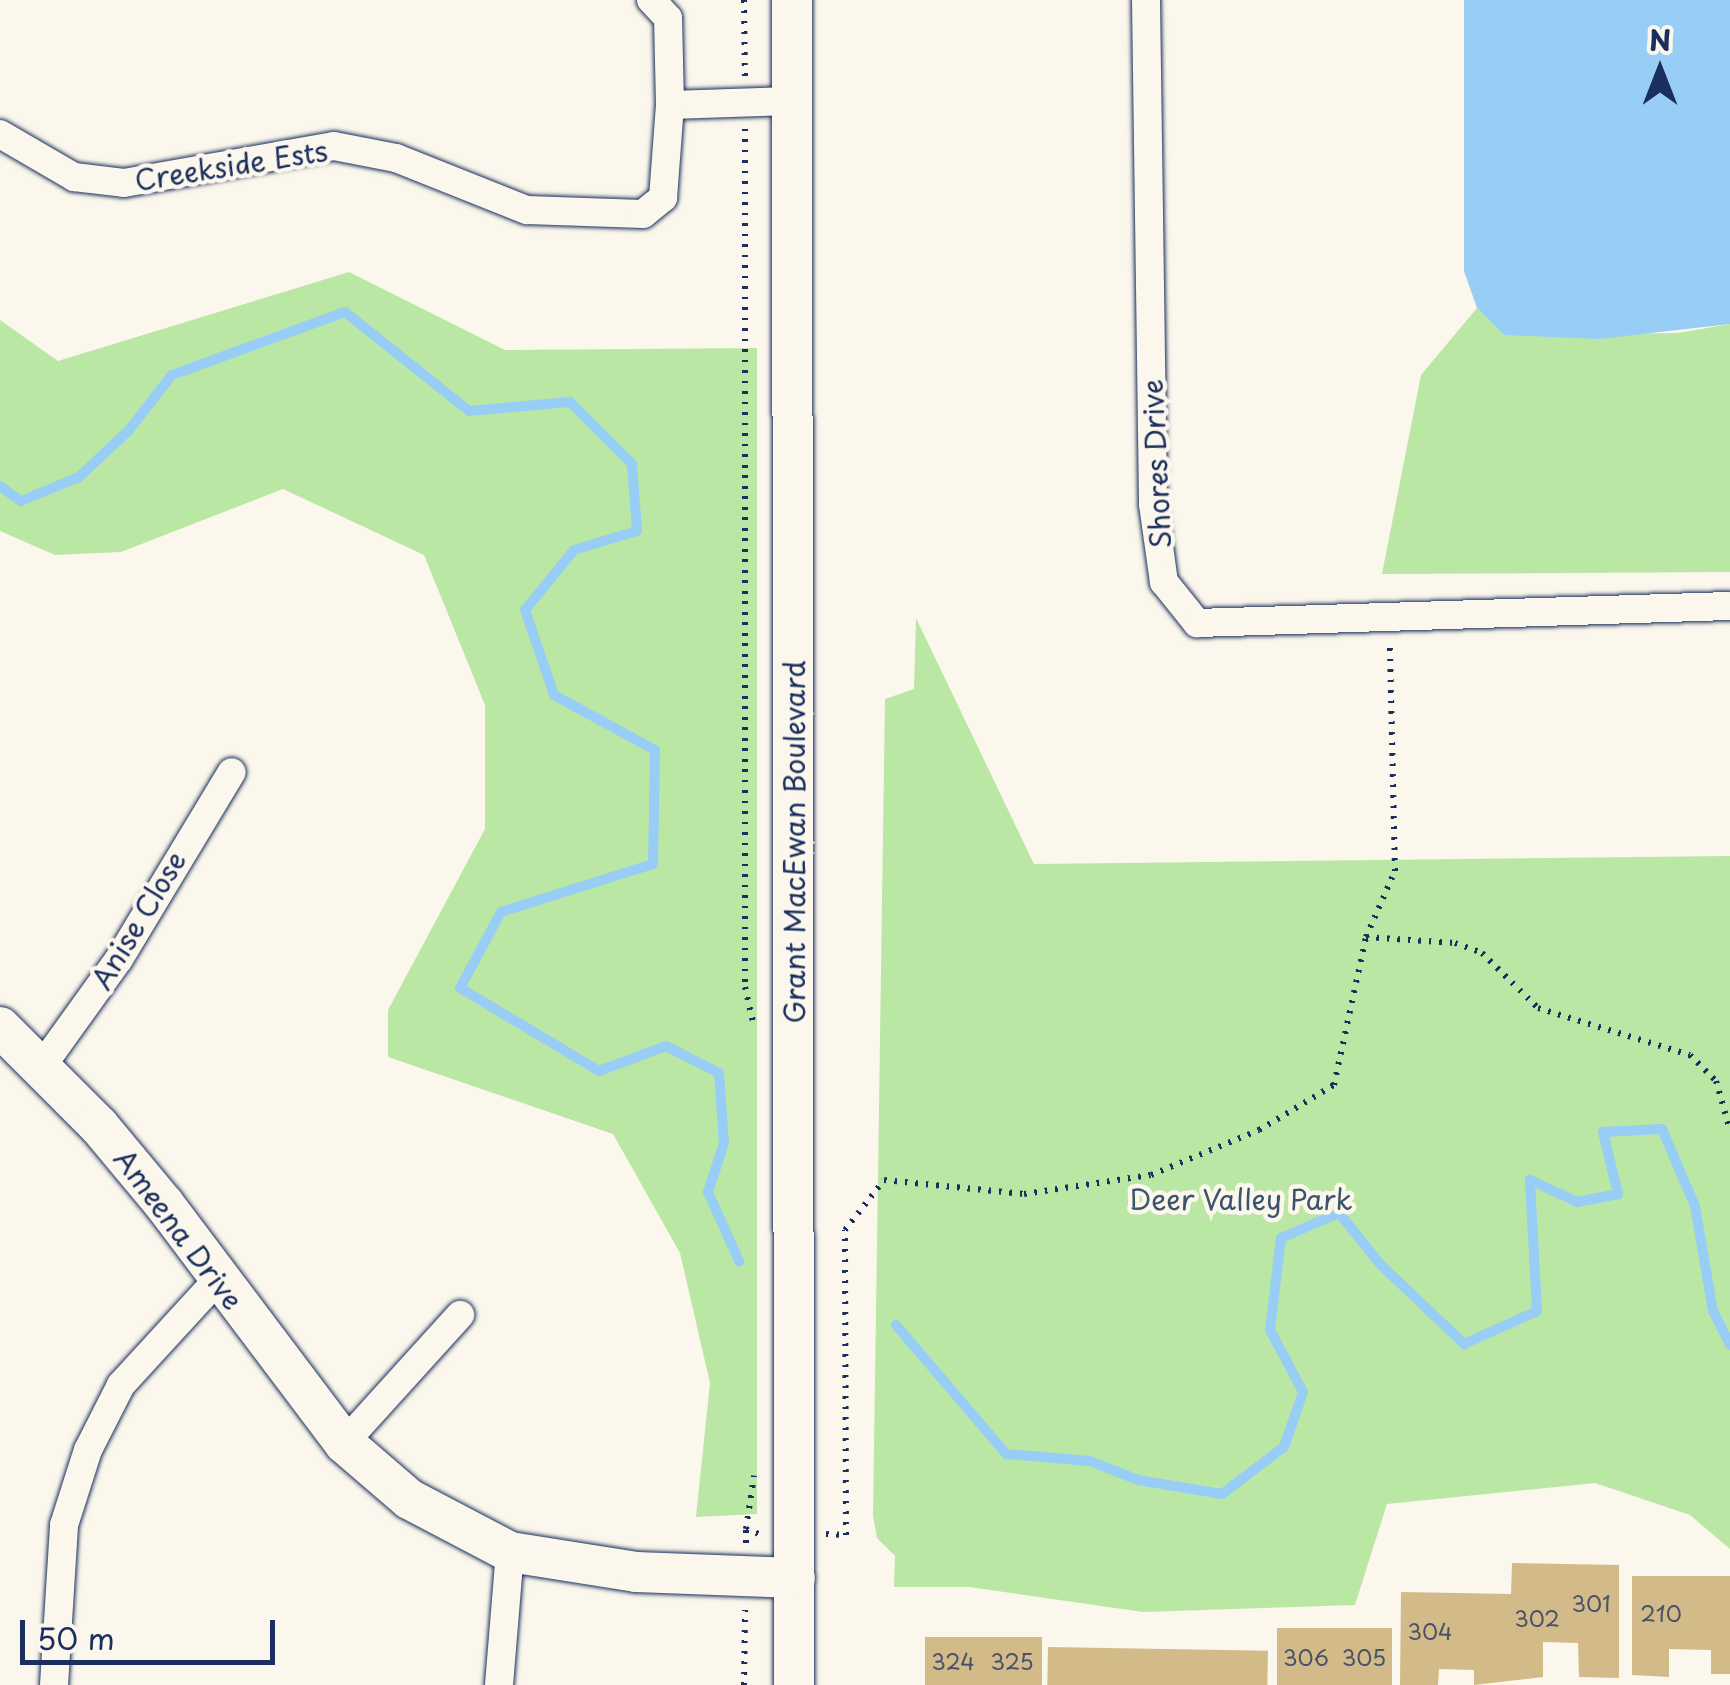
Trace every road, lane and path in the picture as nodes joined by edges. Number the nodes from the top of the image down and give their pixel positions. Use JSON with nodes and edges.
{"nodes":[{"id":1,"x":650,"y":0,"type":"edge"},
{"id":2,"x":744,"y":0,"type":"edge"},
{"id":3,"x":792,"y":0,"type":"edge"},
{"id":4,"x":1146,"y":0,"type":"edge"},
{"id":5,"x":792,"y":101,"type":"junction"},
{"id":6,"x":745,"y":104,"type":"junction"},
{"id":7,"x":670,"y":106,"type":"junction"},
{"id":8,"x":0,"y":134,"type":"edge"},
{"id":9,"x":1730,"y":606,"type":"edge"},
{"id":10,"x":1388,"y":616,"type":"junction"},
{"id":11,"x":232,"y":772,"type":"dead end"},
{"id":12,"x":1366,"y":936,"type":"junction"},
{"id":13,"x":0,"y":1027,"type":"edge"},
{"id":14,"x":756,"y":1036,"type":"dead end"},
{"id":15,"x":42,"y":1066,"type":"junction"},
{"id":16,"x":1730,"y":1130,"type":"edge"},
{"id":17,"x":219,"y":1278,"type":"junction"},
{"id":18,"x":460,"y":1316,"type":"dead end"},
{"id":19,"x":344,"y":1443,"type":"junction"},
{"id":20,"x":754,"y":1462,"type":"dead end"},
{"id":21,"x":746,"y":1529,"type":"junction"},
{"id":22,"x":795,"y":1532,"type":"junction"},
{"id":23,"x":510,"y":1552,"type":"junction"},
{"id":24,"x":746,"y":1576,"type":"junction"},
{"id":25,"x":794,"y":1578,"type":"junction"},
{"id":26,"x":54,"y":1685,"type":"edge"},
{"id":27,"x":499,"y":1685,"type":"edge"},
{"id":28,"x":744,"y":1685,"type":"edge"},
{"id":29,"x":794,"y":1685,"type":"edge"}],
"edges":[{"from":1,"to":7,"type":"street","name":"Creekside Ests"},
{"from":2,"to":6,"type":"path"},
{"from":3,"to":5,"type":"main road","name":"Grant MacEwan Boulevard"},
{"from":4,"to":10,"type":"street","name":"Shores Drive"},
{"from":5,"to":6,"type":"street"},
{"from":5,"to":22,"type":"main road","name":"Grant MacEwan Boulevard"},
{"from":6,"to":7,"type":"street"},
{"from":6,"to":14,"type":"path"},
{"from":7,"to":8,"type":"street","name":"Creekside Ests"},
{"from":9,"to":10,"type":"street","name":"Shores Drive"},
{"from":10,"to":12,"type":"path"},
{"from":11,"to":15,"type":"street","name":"Anise Close"},
{"from":12,"to":16,"type":"path"},
{"from":12,"to":22,"type":"path"},
{"from":13,"to":15,"type":"main road","name":"Ameena Drive"},
{"from":15,"to":17,"type":"main road","name":"Ameena Drive"},
{"from":17,"to":19,"type":"main road","name":"Ameena Drive"},
{"from":17,"to":26,"type":"street"},
{"from":18,"to":19,"type":"street"},
{"from":19,"to":23,"type":"main road","name":"Ameena Drive"},
{"from":20,"to":21,"type":"path"},
{"from":21,"to":22,"type":"path"},
{"from":21,"to":24,"type":"path"},
{"from":22,"to":25,"type":"main road","name":"Grant MacEwan Boulevard"},
{"from":23,"to":24,"type":"main road","name":"Ameena Drive"},
{"from":23,"to":27,"type":"street"},
{"from":24,"to":25,"type":"main road","name":"Ameena Drive"},
{"from":24,"to":28,"type":"path"},
{"from":25,"to":29,"type":"main road","name":"Grant MacEwan Boulevard"}]}
